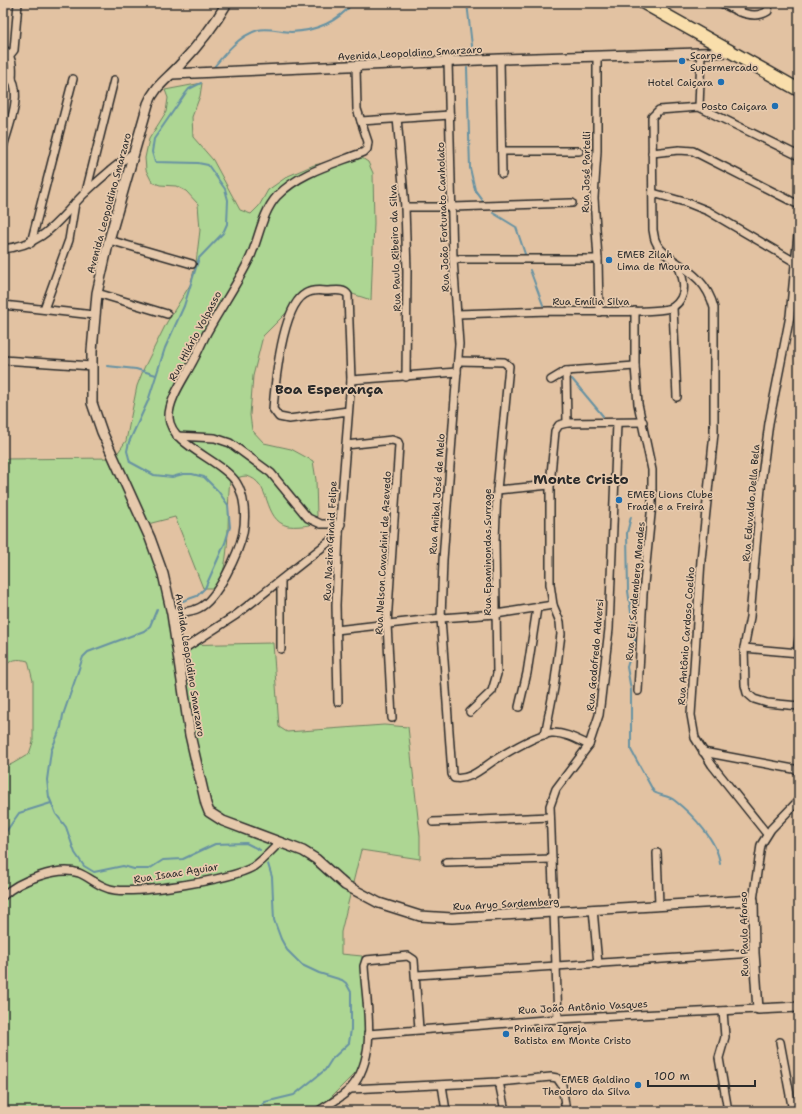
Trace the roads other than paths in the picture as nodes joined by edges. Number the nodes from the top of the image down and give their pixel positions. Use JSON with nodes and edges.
{"nodes":[{"id":1,"x":18,"y":3,"type":"edge"},
{"id":2,"x":227,"y":3,"type":"edge"},
{"id":3,"x":644,"y":3,"type":"edge"},
{"id":4,"x":662,"y":3,"type":"edge"},
{"id":5,"x":721,"y":3,"type":"edge"},
{"id":6,"x":739,"y":3,"type":"edge"},
{"id":7,"x":769,"y":3,"type":"edge"},
{"id":8,"x":739,"y":12,"type":"junction"},
{"id":9,"x":666,"y":15,"type":"junction"},
{"id":10,"x":3,"y":48,"type":"edge"},
{"id":11,"x":732,"y":52,"type":"junction"},
{"id":12,"x":701,"y":54,"type":"junction"},
{"id":13,"x":10,"y":55,"type":"junction"},
{"id":14,"x":596,"y":56,"type":"junction"},
{"id":15,"x":500,"y":59,"type":"junction"},
{"id":16,"x":448,"y":61,"type":"junction"},
{"id":17,"x":356,"y":67,"type":"junction"},
{"id":18,"x":172,"y":74,"type":"junction"},
{"id":19,"x":12,"y":79,"type":"junction"},
{"id":20,"x":73,"y":79,"type":"dead end"},
{"id":21,"x":3,"y":80,"type":"edge"},
{"id":22,"x":114,"y":80,"type":"dead end"},
{"id":23,"x":799,"y":90,"type":"edge"},
{"id":24,"x":699,"y":107,"type":"junction"},
{"id":25,"x":450,"y":115,"type":"junction"},
{"id":26,"x":397,"y":118,"type":"junction"},
{"id":27,"x":361,"y":121,"type":"junction"},
{"id":28,"x":3,"y":148,"type":"edge"},
{"id":29,"x":502,"y":151,"type":"junction"},
{"id":30,"x":579,"y":151,"type":"dead end"},
{"id":31,"x":133,"y":152,"type":"junction"},
{"id":32,"x":652,"y":153,"type":"junction"},
{"id":33,"x":799,"y":156,"type":"edge"},
{"id":34,"x":502,"y":174,"type":"dead end"},
{"id":35,"x":86,"y":192,"type":"junction"},
{"id":36,"x":653,"y":193,"type":"junction"},
{"id":37,"x":572,"y":202,"type":"dead end"},
{"id":38,"x":75,"y":203,"type":"junction"},
{"id":39,"x":799,"y":205,"type":"edge"},
{"id":40,"x":405,"y":207,"type":"junction"},
{"id":41,"x":453,"y":207,"type":"junction"},
{"id":42,"x":799,"y":224,"type":"edge"},
{"id":43,"x":109,"y":240,"type":"junction"},
{"id":44,"x":32,"y":243,"type":"junction"},
{"id":45,"x":3,"y":249,"type":"edge"},
{"id":46,"x":453,"y":259,"type":"junction"},
{"id":47,"x":598,"y":259,"type":"junction"},
{"id":48,"x":676,"y":261,"type":"junction"},
{"id":49,"x":795,"y":262,"type":"junction"},
{"id":50,"x":192,"y":264,"type":"dead end"},
{"id":51,"x":97,"y":293,"type":"junction"},
{"id":52,"x":3,"y":305,"type":"edge"},
{"id":53,"x":673,"y":308,"type":"junction"},
{"id":54,"x":44,"y":309,"type":"junction"},
{"id":55,"x":635,"y":311,"type":"junction"},
{"id":56,"x":599,"y":312,"type":"junction"},
{"id":57,"x":167,"y":314,"type":"dead end"},
{"id":58,"x":457,"y":314,"type":"junction"},
{"id":59,"x":94,"y":315,"type":"junction"},
{"id":60,"x":3,"y":360,"type":"edge"},
{"id":61,"x":458,"y":361,"type":"junction"},
{"id":62,"x":92,"y":366,"type":"junction"},
{"id":63,"x":635,"y":366,"type":"junction"},
{"id":64,"x":566,"y":371,"type":"junction"},
{"id":65,"x":457,"y":372,"type":"junction"},
{"id":66,"x":406,"y":377,"type":"junction"},
{"id":67,"x":351,"y":380,"type":"junction"},
{"id":68,"x":551,"y":380,"type":"dead end"},
{"id":69,"x":677,"y":396,"type":"dead end"},
{"id":70,"x":348,"y":411,"type":"junction"},
{"id":71,"x":642,"y":422,"type":"junction"},
{"id":72,"x":567,"y":423,"type":"junction"},
{"id":73,"x":617,"y":423,"type":"junction"},
{"id":74,"x":177,"y":436,"type":"junction"},
{"id":75,"x":346,"y":445,"type":"junction"},
{"id":76,"x":550,"y":486,"type":"junction"},
{"id":77,"x":496,"y":490,"type":"junction"},
{"id":78,"x":340,"y":524,"type":"junction"},
{"id":79,"x":339,"y":534,"type":"junction"},
{"id":80,"x":281,"y":581,"type":"junction"},
{"id":81,"x":553,"y":604,"type":"junction"},
{"id":82,"x":537,"y":608,"type":"junction"},
{"id":83,"x":172,"y":614,"type":"junction"},
{"id":84,"x":496,"y":614,"type":"junction"},
{"id":85,"x":441,"y":618,"type":"junction"},
{"id":86,"x":387,"y":624,"type":"junction"},
{"id":87,"x":336,"y":630,"type":"junction"},
{"id":88,"x":799,"y":639,"type":"edge"},
{"id":89,"x":744,"y":648,"type":"junction"},
{"id":90,"x":281,"y":649,"type":"dead end"},
{"id":91,"x":179,"y":652,"type":"junction"},
{"id":92,"x":798,"y":653,"type":"edge"},
{"id":93,"x":638,"y":691,"type":"dead end"},
{"id":94,"x":338,"y":702,"type":"dead end"},
{"id":95,"x":519,"y":706,"type":"dead end"},
{"id":96,"x":799,"y":706,"type":"edge"},
{"id":97,"x":470,"y":712,"type":"dead end"},
{"id":98,"x":392,"y":718,"type":"dead end"},
{"id":99,"x":545,"y":735,"type":"junction"},
{"id":100,"x":590,"y":745,"type":"junction"},
{"id":101,"x":703,"y":752,"type":"junction"},
{"id":102,"x":799,"y":770,"type":"edge"},
{"id":103,"x":799,"y":800,"type":"edge"},
{"id":104,"x":550,"y":817,"type":"junction"},
{"id":105,"x":433,"y":822,"type":"dead end"},
{"id":106,"x":767,"y":834,"type":"junction"},
{"id":107,"x":280,"y":842,"type":"junction"},
{"id":108,"x":658,"y":853,"type":"dead end"},
{"id":109,"x":552,"y":859,"type":"junction"},
{"id":110,"x":446,"y":862,"type":"dead end"},
{"id":111,"x":3,"y":896,"type":"edge"},
{"id":112,"x":753,"y":900,"type":"junction"},
{"id":113,"x":659,"y":905,"type":"junction"},
{"id":114,"x":593,"y":909,"type":"junction"},
{"id":115,"x":553,"y":912,"type":"junction"},
{"id":116,"x":754,"y":953,"type":"junction"},
{"id":117,"x":598,"y":964,"type":"junction"},
{"id":118,"x":556,"y":966,"type":"junction"},
{"id":119,"x":416,"y":975,"type":"junction"},
{"id":120,"x":799,"y":1007,"type":"edge"},
{"id":121,"x":758,"y":1009,"type":"junction"},
{"id":122,"x":723,"y":1011,"type":"junction"},
{"id":123,"x":558,"y":1019,"type":"junction"},
{"id":124,"x":419,"y":1029,"type":"junction"},
{"id":125,"x":368,"y":1034,"type":"junction"},
{"id":126,"x":780,"y":1042,"type":"dead end"},
{"id":127,"x":499,"y":1082,"type":"junction"},
{"id":128,"x":442,"y":1085,"type":"junction"},
{"id":129,"x":350,"y":1089,"type":"junction"},
{"id":130,"x":319,"y":1111,"type":"edge"},
{"id":131,"x":446,"y":1111,"type":"edge"},
{"id":132,"x":505,"y":1111,"type":"edge"},
{"id":133,"x":566,"y":1111,"type":"edge"},
{"id":134,"x":728,"y":1111,"type":"edge"},
{"id":135,"x":793,"y":1111,"type":"edge"}],
"edges":[{"from":1,"to":13,"type":"street"},
{"from":2,"to":18,"type":"street"},
{"from":3,"to":9,"type":"highway"},
{"from":4,"to":9,"type":"street"},
{"from":5,"to":8,"type":"street"},
{"from":6,"to":8,"type":"street"},
{"from":7,"to":8,"type":"street"},
{"from":9,"to":11,"type":"highway"},
{"from":10,"to":13,"type":"street"},
{"from":11,"to":12,"type":"street","name":"Avenida Leopoldino Smarzaro"},
{"from":11,"to":23,"type":"highway"},
{"from":12,"to":14,"type":"street","name":"Avenida Leopoldino Smarzaro"},
{"from":12,"to":24,"type":"street"},
{"from":13,"to":19,"type":"street"},
{"from":14,"to":15,"type":"street","name":"Avenida Leopoldino Smarzaro"},
{"from":14,"to":47,"type":"street","name":"Rua José Partelli"},
{"from":15,"to":16,"type":"street","name":"Avenida Leopoldino Smarzaro"},
{"from":15,"to":29,"type":"street"},
{"from":16,"to":17,"type":"street","name":"Avenida Leopoldino Smarzaro"},
{"from":16,"to":25,"type":"street","name":"Rua João Fortunato Canholato"},
{"from":17,"to":18,"type":"street","name":"Avenida Leopoldino Smarzaro"},
{"from":17,"to":27,"type":"street","name":"Rua Hilário Volpasso"},
{"from":18,"to":31,"type":"street","name":"Avenida Leopoldino Smarzaro"},
{"from":19,"to":21,"type":"street"},
{"from":19,"to":28,"type":"street"},
{"from":20,"to":44,"type":"street"},
{"from":22,"to":35,"type":"street"},
{"from":24,"to":32,"type":"street","name":"Rua Antônio Cardoso Coelho"},
{"from":24,"to":33,"type":"street"},
{"from":25,"to":26,"type":"street"},
{"from":25,"to":41,"type":"street","name":"Rua João Fortunato Canholato"},
{"from":26,"to":27,"type":"street"},
{"from":26,"to":40,"type":"street","name":"Rua Paulo Ribeiro da Silva"},
{"from":27,"to":74,"type":"street","name":"Rua Hilário Volpasso"},
{"from":29,"to":30,"type":"street"},
{"from":29,"to":34,"type":"street"},
{"from":31,"to":35,"type":"street"},
{"from":31,"to":43,"type":"street","name":"Avenida Leopoldino Smarzaro"},
{"from":32,"to":36,"type":"street","name":"Rua Antônio Cardoso Coelho"},
{"from":32,"to":39,"type":"street"},
{"from":35,"to":38,"type":"street"},
{"from":36,"to":48,"type":"street","name":"Rua Antônio Cardoso Coelho"},
{"from":36,"to":49,"type":"street"},
{"from":37,"to":41,"type":"street"},
{"from":38,"to":44,"type":"street"},
{"from":38,"to":54,"type":"street"},
{"from":40,"to":41,"type":"street"},
{"from":40,"to":66,"type":"street","name":"Rua Paulo Ribeiro da Silva"},
{"from":41,"to":46,"type":"street","name":"Rua João Fortunato Canholato"},
{"from":42,"to":49,"type":"street","name":"Rua Eduvaldo Della Bela"},
{"from":43,"to":50,"type":"street"},
{"from":43,"to":51,"type":"street","name":"Avenida Leopoldino Smarzaro"},
{"from":44,"to":45,"type":"street"},
{"from":46,"to":47,"type":"street"},
{"from":46,"to":58,"type":"street","name":"Rua João Fortunato Canholato"},
{"from":47,"to":56,"type":"street","name":"Rua José Partelli"},
{"from":48,"to":53,"type":"street"},
{"from":48,"to":101,"type":"street","name":"Rua Antônio Cardoso Coelho"},
{"from":49,"to":89,"type":"street","name":"Rua Eduvaldo Della Bela"},
{"from":51,"to":57,"type":"street"},
{"from":51,"to":59,"type":"street","name":"Avenida Leopoldino Smarzaro"},
{"from":52,"to":54,"type":"street"},
{"from":53,"to":55,"type":"street","name":"Rua Emília Silva"},
{"from":53,"to":69,"type":"street"},
{"from":54,"to":59,"type":"street"},
{"from":55,"to":56,"type":"street","name":"Rua Emília Silva"},
{"from":55,"to":63,"type":"street","name":"Rua Edi Sardemberg Mendes"},
{"from":56,"to":58,"type":"street","name":"Rua Emília Silva"},
{"from":58,"to":61,"type":"street","name":"Rua João Fortunato Canholato"},
{"from":59,"to":62,"type":"street","name":"Avenida Leopoldino Smarzaro"},
{"from":60,"to":62,"type":"street"},
{"from":61,"to":65,"type":"street","name":"Rua João Fortunato Canholato"},
{"from":61,"to":77,"type":"street","name":"Rua Epaminondas Surrage"},
{"from":62,"to":83,"type":"street","name":"Avenida Leopoldino Smarzaro"},
{"from":63,"to":64,"type":"street"},
{"from":63,"to":71,"type":"street","name":"Rua Edi Sardemberg Mendes"},
{"from":64,"to":68,"type":"street"},
{"from":64,"to":72,"type":"street"},
{"from":65,"to":66,"type":"street"},
{"from":65,"to":85,"type":"street","name":"Rua Anibal José de Melo"},
{"from":66,"to":67,"type":"street"},
{"from":67,"to":70,"type":"street","name":"Rua Nazira Ginaid Felipe"},
{"from":67,"to":70,"type":"street","name":"Rua Nazira Ginaid Felipe"},
{"from":70,"to":75,"type":"street","name":"Rua Nazira Ginaid Felipe"},
{"from":71,"to":73,"type":"street"},
{"from":71,"to":93,"type":"street","name":"Rua Edi Sardemberg Mendes"},
{"from":72,"to":73,"type":"street"},
{"from":72,"to":76,"type":"street"},
{"from":73,"to":100,"type":"street","name":"Rua Godofredo Adversi"},
{"from":74,"to":78,"type":"street"},
{"from":74,"to":83,"type":"street","name":"Rua Hilário Volpasso"},
{"from":75,"to":78,"type":"street","name":"Rua Nazira Ginaid Felipe"},
{"from":75,"to":86,"type":"street","name":"Rua Nelson Cavachini de Azevedo"},
{"from":76,"to":77,"type":"street"},
{"from":76,"to":81,"type":"street"},
{"from":77,"to":84,"type":"street","name":"Rua Epaminondas Surrage"},
{"from":78,"to":79,"type":"street","name":"Rua Nazira Ginaid Felipe"},
{"from":79,"to":80,"type":"street"},
{"from":79,"to":87,"type":"street","name":"Rua Nazira Ginaid Felipe"},
{"from":80,"to":90,"type":"street"},
{"from":80,"to":91,"type":"street"},
{"from":81,"to":82,"type":"street"},
{"from":81,"to":99,"type":"street"},
{"from":82,"to":84,"type":"street"},
{"from":82,"to":95,"type":"street"},
{"from":83,"to":91,"type":"street","name":"Avenida Leopoldino Smarzaro"},
{"from":84,"to":85,"type":"street"},
{"from":84,"to":97,"type":"street","name":"Rua Epaminondas Surrage"},
{"from":85,"to":86,"type":"street"},
{"from":85,"to":99,"type":"street","name":"Rua Anibal José de Melo"},
{"from":86,"to":87,"type":"street"},
{"from":86,"to":98,"type":"street","name":"Rua Nelson Cavachini de Azevedo"},
{"from":87,"to":94,"type":"street","name":"Rua Nazira Ginaid Felipe"},
{"from":88,"to":92,"type":"street"},
{"from":89,"to":92,"type":"street"},
{"from":89,"to":96,"type":"street","name":"Rua Eduvaldo Della Bela"},
{"from":91,"to":107,"type":"street","name":"Avenida Leopoldino Smarzaro"},
{"from":99,"to":100,"type":"street"},
{"from":100,"to":104,"type":"street","name":"Rua Godofredo Adversi"},
{"from":101,"to":102,"type":"street"},
{"from":101,"to":106,"type":"street","name":"Rua Antônio Cardoso Coelho"},
{"from":103,"to":106,"type":"street","name":"Rua Paulo Afonso"},
{"from":104,"to":105,"type":"street"},
{"from":104,"to":109,"type":"street","name":"Rua Godofredo Adversi"},
{"from":106,"to":112,"type":"street","name":"Rua Paulo Afonso"},
{"from":107,"to":111,"type":"street","name":"Rua Isaac Aguiar"},
{"from":107,"to":115,"type":"street","name":"Rua Aryo Sardemberg"},
{"from":108,"to":113,"type":"street"},
{"from":109,"to":110,"type":"street"},
{"from":109,"to":115,"type":"street","name":"Rua Godofredo Adversi"},
{"from":112,"to":113,"type":"street","name":"Rua Aryo Sardemberg"},
{"from":112,"to":116,"type":"street","name":"Rua Paulo Afonso"},
{"from":113,"to":114,"type":"street","name":"Rua Aryo Sardemberg"},
{"from":114,"to":115,"type":"street","name":"Rua Aryo Sardemberg"},
{"from":114,"to":117,"type":"street"},
{"from":115,"to":118,"type":"street","name":"Rua Godofredo Adversi"},
{"from":116,"to":117,"type":"street"},
{"from":116,"to":121,"type":"street","name":"Rua Paulo Afonso"},
{"from":117,"to":118,"type":"street"},
{"from":118,"to":119,"type":"street"},
{"from":118,"to":123,"type":"street","name":"Rua Godofredo Adversi"},
{"from":119,"to":124,"type":"street"},
{"from":119,"to":125,"type":"street"},
{"from":120,"to":121,"type":"street","name":"Rua João Antônio Vasques"},
{"from":121,"to":122,"type":"street","name":"Rua João Antônio Vasques"},
{"from":122,"to":123,"type":"street","name":"Rua João Antônio Vasques"},
{"from":122,"to":134,"type":"street"},
{"from":123,"to":124,"type":"street","name":"Rua João Antônio Vasques"},
{"from":124,"to":125,"type":"street","name":"Rua João Antônio Vasques"},
{"from":125,"to":129,"type":"street"},
{"from":126,"to":135,"type":"street"},
{"from":127,"to":128,"type":"street"},
{"from":127,"to":132,"type":"street"},
{"from":127,"to":133,"type":"street"},
{"from":128,"to":129,"type":"street"},
{"from":128,"to":131,"type":"street"},
{"from":129,"to":130,"type":"street"}]}
